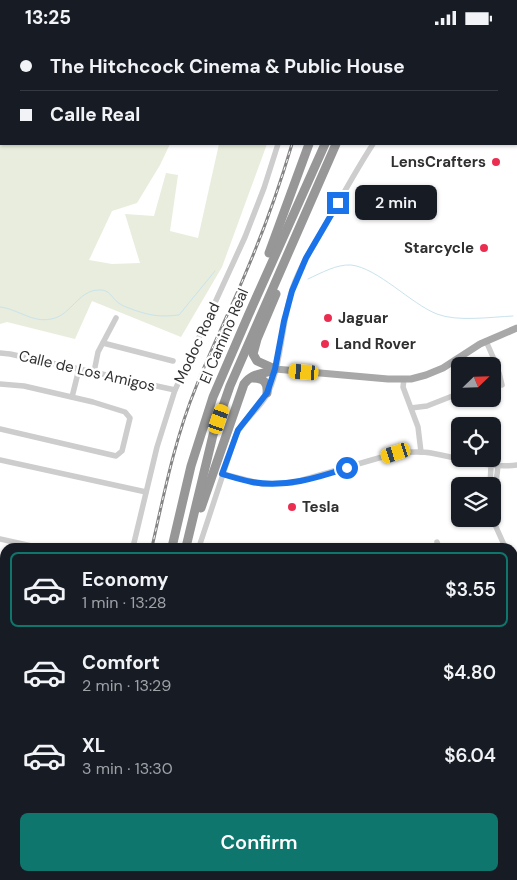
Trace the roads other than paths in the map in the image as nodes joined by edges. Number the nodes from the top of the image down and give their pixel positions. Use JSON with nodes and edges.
{"nodes":[{"id":1,"x":278,"y":145,"type":"edge"},
{"id":2,"x":309,"y":145,"type":"edge"},
{"id":3,"x":325,"y":145,"type":"edge"},
{"id":4,"x":336,"y":145,"type":"edge"},
{"id":5,"x":372,"y":145,"type":"edge"},
{"id":6,"x":288,"y":253,"type":"junction"},
{"id":7,"x":266,"y":273,"type":"junction"},
{"id":8,"x":116,"y":318,"type":"dead end"},
{"id":9,"x":517,"y":328,"type":"edge"},
{"id":10,"x":486,"y":341,"type":"junction"},
{"id":11,"x":103,"y":343,"type":"junction"},
{"id":12,"x":0,"y":353,"type":"edge"},
{"id":13,"x":492,"y":357,"type":"edge"},
{"id":14,"x":173,"y":361,"type":"dead end"},
{"id":15,"x":78,"y":369,"type":"junction"},
{"id":16,"x":275,"y":369,"type":"junction"},
{"id":17,"x":94,"y":371,"type":"junction"},
{"id":18,"x":248,"y":379,"type":"junction"},
{"id":19,"x":404,"y":379,"type":"junction"},
{"id":20,"x":501,"y":381,"type":"edge"},
{"id":21,"x":0,"y":385,"type":"edge"},
{"id":22,"x":502,"y":385,"type":"dead end"},
{"id":23,"x":175,"y":390,"type":"junction"},
{"id":24,"x":267,"y":393,"type":"junction"},
{"id":25,"x":72,"y":397,"type":"junction"},
{"id":26,"x":451,"y":397,"type":"edge"},
{"id":27,"x":411,"y":408,"type":"junction"},
{"id":28,"x":0,"y":429,"type":"edge"},
{"id":29,"x":421,"y":452,"type":"junction"},
{"id":30,"x":451,"y":458,"type":"edge"},
{"id":31,"x":0,"y":460,"type":"edge"},
{"id":32,"x":517,"y":465,"type":"edge"},
{"id":33,"x":501,"y":466,"type":"edge"},
{"id":34,"x":222,"y":474,"type":"junction"},
{"id":35,"x":146,"y":492,"type":"junction"},
{"id":36,"x":496,"y":527,"type":"edge"},
{"id":37,"x":191,"y":528,"type":"junction"},
{"id":38,"x":0,"y":539,"type":"edge"},
{"id":39,"x":18,"y":543,"type":"edge"},
{"id":40,"x":134,"y":543,"type":"edge"},
{"id":41,"x":173,"y":543,"type":"edge"},
{"id":42,"x":187,"y":543,"type":"edge"},
{"id":43,"x":200,"y":543,"type":"edge"},
{"id":44,"x":503,"y":543,"type":"edge"}],
"edges":[{"from":1,"to":23,"type":"street","name":"Modoc Road"},
{"from":2,"to":7,"type":"highway"},
{"from":3,"to":7,"type":"highway","name":"El Camino Real"},
{"from":4,"to":6,"type":"highway","name":"El Camino Real"},
{"from":5,"to":16,"type":"street"},
{"from":6,"to":16,"type":"highway"},
{"from":6,"to":37,"type":"highway","name":"El Camino Real"},
{"from":7,"to":41,"type":"highway","name":"El Camino Real"},
{"from":8,"to":11,"type":"street"},
{"from":9,"to":10,"type":"main road"},
{"from":10,"to":13,"type":"street"},
{"from":10,"to":19,"type":"main road"},
{"from":11,"to":14,"type":"street"},
{"from":11,"to":17,"type":"street"},
{"from":12,"to":15,"type":"street","name":"Calle de Los Amigos"},
{"from":15,"to":17,"type":"street","name":"Calle de Los Amigos"},
{"from":15,"to":25,"type":"street"},
{"from":16,"to":18,"type":"highway"},
{"from":16,"to":19,"type":"main road"},
{"from":16,"to":24,"type":"street"},
{"from":17,"to":23,"type":"street","name":"Calle de Los Amigos"},
{"from":18,"to":24,"type":"highway"},
{"from":18,"to":37,"type":"highway"},
{"from":19,"to":27,"type":"street"},
{"from":20,"to":22,"type":"street"},
{"from":21,"to":25,"type":"street"},
{"from":23,"to":35,"type":"street","name":"Modoc Road"},
{"from":24,"to":34,"type":"street"},
{"from":25,"to":28,"type":"street"},
{"from":26,"to":27,"type":"street"},
{"from":27,"to":29,"type":"street"},
{"from":29,"to":30,"type":"street"},
{"from":29,"to":34,"type":"street"},
{"from":31,"to":35,"type":"street"},
{"from":32,"to":33,"type":"street"},
{"from":34,"to":43,"type":"street"},
{"from":35,"to":40,"type":"street","name":"Modoc Road"},
{"from":36,"to":44,"type":"street"},
{"from":37,"to":42,"type":"highway","name":"El Camino Real"},
{"from":38,"to":39,"type":"street"}]}
